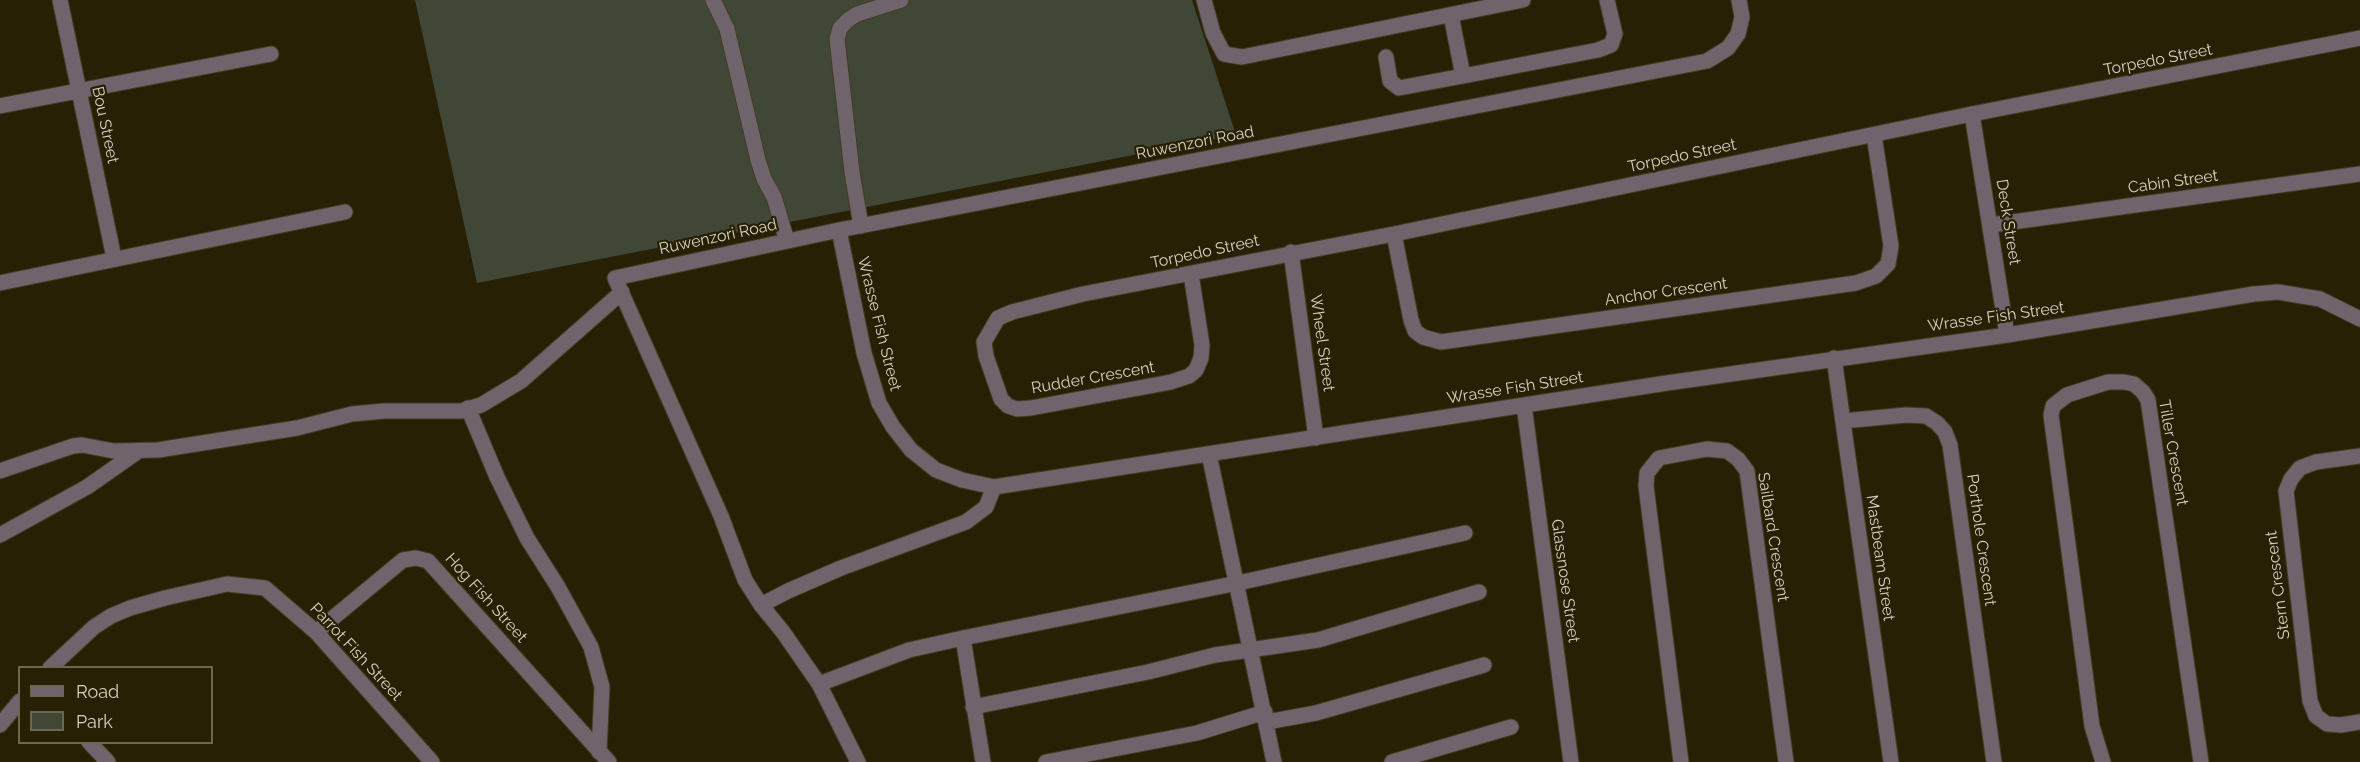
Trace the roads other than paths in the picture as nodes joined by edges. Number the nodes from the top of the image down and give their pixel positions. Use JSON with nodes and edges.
{"nodes":[{"id":1,"x":60,"y":0,"type":"edge"},
{"id":2,"x":713,"y":0,"type":"edge"},
{"id":3,"x":901,"y":0,"type":"edge"},
{"id":4,"x":1204,"y":0,"type":"edge"},
{"id":5,"x":1523,"y":0,"type":"edge"},
{"id":6,"x":1607,"y":0,"type":"edge"},
{"id":7,"x":1739,"y":0,"type":"edge"},
{"id":8,"x":1451,"y":15,"type":"junction"},
{"id":9,"x":2360,"y":38,"type":"edge"},
{"id":10,"x":271,"y":54,"type":"dead end"},
{"id":11,"x":1386,"y":57,"type":"dead end"},
{"id":12,"x":1463,"y":76,"type":"junction"},
{"id":13,"x":79,"y":92,"type":"junction"},
{"id":14,"x":0,"y":106,"type":"edge"},
{"id":15,"x":1972,"y":114,"type":"junction"},
{"id":16,"x":1874,"y":135,"type":"junction"},
{"id":17,"x":2360,"y":174,"type":"edge"},
{"id":18,"x":345,"y":212,"type":"dead end"},
{"id":19,"x":1991,"y":225,"type":"junction"},
{"id":20,"x":861,"y":226,"type":"junction"},
{"id":21,"x":838,"y":230,"type":"junction"},
{"id":22,"x":1394,"y":234,"type":"junction"},
{"id":23,"x":787,"y":241,"type":"junction"},
{"id":24,"x":1291,"y":252,"type":"junction"},
{"id":25,"x":114,"y":258,"type":"junction"},
{"id":26,"x":1191,"y":274,"type":"junction"},
{"id":27,"x":0,"y":283,"type":"edge"},
{"id":28,"x":619,"y":285,"type":"junction"},
{"id":29,"x":1012,"y":312,"type":"joint"},
{"id":30,"x":2360,"y":319,"type":"edge"},
{"id":31,"x":2007,"y":334,"type":"junction"},
{"id":32,"x":1834,"y":358,"type":"junction"},
{"id":33,"x":1524,"y":405,"type":"junction"},
{"id":34,"x":468,"y":408,"type":"junction"},
{"id":35,"x":1843,"y":421,"type":"junction"},
{"id":36,"x":1316,"y":438,"type":"junction"},
{"id":37,"x":137,"y":452,"type":"junction"},
{"id":38,"x":1209,"y":454,"type":"junction"},
{"id":39,"x":2360,"y":456,"type":"edge"},
{"id":40,"x":0,"y":471,"type":"edge"},
{"id":41,"x":994,"y":487,"type":"junction"},
{"id":42,"x":1465,"y":533,"type":"dead end"},
{"id":43,"x":0,"y":535,"type":"edge"},
{"id":44,"x":1238,"y":583,"type":"junction"},
{"id":45,"x":1479,"y":592,"type":"dead end"},
{"id":46,"x":761,"y":605,"type":"junction"},
{"id":47,"x":316,"y":632,"type":"junction"},
{"id":48,"x":963,"y":638,"type":"junction"},
{"id":49,"x":1250,"y":650,"type":"junction"},
{"id":50,"x":1484,"y":665,"type":"dead end"},
{"id":51,"x":52,"y":666,"type":"edge"},
{"id":52,"x":819,"y":684,"type":"junction"},
{"id":53,"x":18,"y":703,"type":"edge"},
{"id":54,"x":973,"y":707,"type":"junction"},
{"id":55,"x":1266,"y":717,"type":"junction"},
{"id":56,"x":2360,"y":722,"type":"edge"},
{"id":57,"x":0,"y":725,"type":"edge"},
{"id":58,"x":1511,"y":727,"type":"dead end"},
{"id":59,"x":91,"y":744,"type":"edge"},
{"id":60,"x":604,"y":757,"type":"edge"},
{"id":61,"x":108,"y":762,"type":"edge"},
{"id":62,"x":432,"y":762,"type":"edge"},
{"id":63,"x":858,"y":762,"type":"edge"},
{"id":64,"x":983,"y":762,"type":"edge"},
{"id":65,"x":1046,"y":762,"type":"edge"},
{"id":66,"x":1274,"y":762,"type":"edge"},
{"id":67,"x":1392,"y":762,"type":"edge"},
{"id":68,"x":1571,"y":762,"type":"edge"},
{"id":69,"x":1681,"y":762,"type":"edge"},
{"id":70,"x":1786,"y":762,"type":"edge"},
{"id":71,"x":1891,"y":762,"type":"edge"},
{"id":72,"x":1994,"y":762,"type":"edge"},
{"id":73,"x":2103,"y":762,"type":"edge"},
{"id":74,"x":2201,"y":762,"type":"edge"}],
"edges":[{"from":1,"to":13,"type":"street","name":"Bou Street"},
{"from":2,"to":23,"type":"street"},
{"from":3,"to":20,"type":"street"},
{"from":4,"to":8,"type":"street"},
{"from":5,"to":8,"type":"street"},
{"from":6,"to":12,"type":"street"},
{"from":7,"to":20,"type":"street","name":"Ruwenzori Road"},
{"from":8,"to":12,"type":"street"},
{"from":9,"to":15,"type":"street","name":"Torpedo Street"},
{"from":10,"to":13,"type":"street"},
{"from":11,"to":12,"type":"street"},
{"from":13,"to":14,"type":"street"},
{"from":13,"to":25,"type":"street","name":"Bou Street"},
{"from":15,"to":16,"type":"street","name":"Torpedo Street"},
{"from":15,"to":19,"type":"street","name":"Deck Street"},
{"from":16,"to":22,"type":"street","name":"Torpedo Street"},
{"from":16,"to":22,"type":"street","name":"Anchor Crescent"},
{"from":17,"to":19,"type":"street","name":"Cabin Street"},
{"from":18,"to":25,"type":"street"},
{"from":19,"to":31,"type":"street","name":"Deck Street"},
{"from":20,"to":21,"type":"street","name":"Ruwenzori Road"},
{"from":21,"to":23,"type":"street","name":"Ruwenzori Road"},
{"from":21,"to":41,"type":"street","name":"Wrasse Fish Street"},
{"from":22,"to":24,"type":"street","name":"Torpedo Street"},
{"from":23,"to":28,"type":"street","name":"Ruwenzori Road"},
{"from":24,"to":26,"type":"street","name":"Torpedo Street"},
{"from":24,"to":36,"type":"street","name":"Wheel Street"},
{"from":25,"to":27,"type":"street"},
{"from":26,"to":29,"type":"street","name":"Torpedo Street"},
{"from":26,"to":29,"type":"street","name":"Rudder Crescent"},
{"from":28,"to":34,"type":"street"},
{"from":28,"to":46,"type":"street"},
{"from":30,"to":31,"type":"street","name":"Wrasse Fish Street"},
{"from":31,"to":32,"type":"street","name":"Wrasse Fish Street"},
{"from":32,"to":33,"type":"street","name":"Wrasse Fish Street"},
{"from":32,"to":35,"type":"street","name":"Mastbeam Street"},
{"from":33,"to":36,"type":"street","name":"Wrasse Fish Street"},
{"from":33,"to":68,"type":"street","name":"Glassnose Street"},
{"from":34,"to":37,"type":"street"},
{"from":34,"to":60,"type":"street"},
{"from":35,"to":71,"type":"street","name":"Mastbeam Street"},
{"from":35,"to":72,"type":"street","name":"Porthole Crescent"},
{"from":36,"to":38,"type":"street","name":"Wrasse Fish Street"},
{"from":37,"to":40,"type":"street"},
{"from":37,"to":43,"type":"street"},
{"from":38,"to":41,"type":"street","name":"Wrasse Fish Street"},
{"from":38,"to":44,"type":"street"},
{"from":39,"to":56,"type":"street","name":"Stern Crescent"},
{"from":41,"to":46,"type":"street"},
{"from":42,"to":44,"type":"street"},
{"from":44,"to":48,"type":"street"},
{"from":44,"to":49,"type":"street"},
{"from":45,"to":49,"type":"street"},
{"from":46,"to":52,"type":"street"},
{"from":47,"to":51,"type":"street","name":"Parrot Fish Street"},
{"from":47,"to":60,"type":"street","name":"Hog Fish Street"},
{"from":47,"to":62,"type":"street","name":"Parrot Fish Street"},
{"from":48,"to":52,"type":"street"},
{"from":48,"to":54,"type":"street"},
{"from":49,"to":54,"type":"street"},
{"from":49,"to":55,"type":"street"},
{"from":50,"to":55,"type":"street"},
{"from":52,"to":63,"type":"street"},
{"from":53,"to":57,"type":"street"},
{"from":54,"to":64,"type":"street"},
{"from":55,"to":65,"type":"street"},
{"from":55,"to":66,"type":"street"},
{"from":58,"to":67,"type":"street"},
{"from":59,"to":61,"type":"street"},
{"from":69,"to":70,"type":"street","name":"Sailbard Crescent"},
{"from":73,"to":74,"type":"street","name":"Tiller Crescent"}]}
